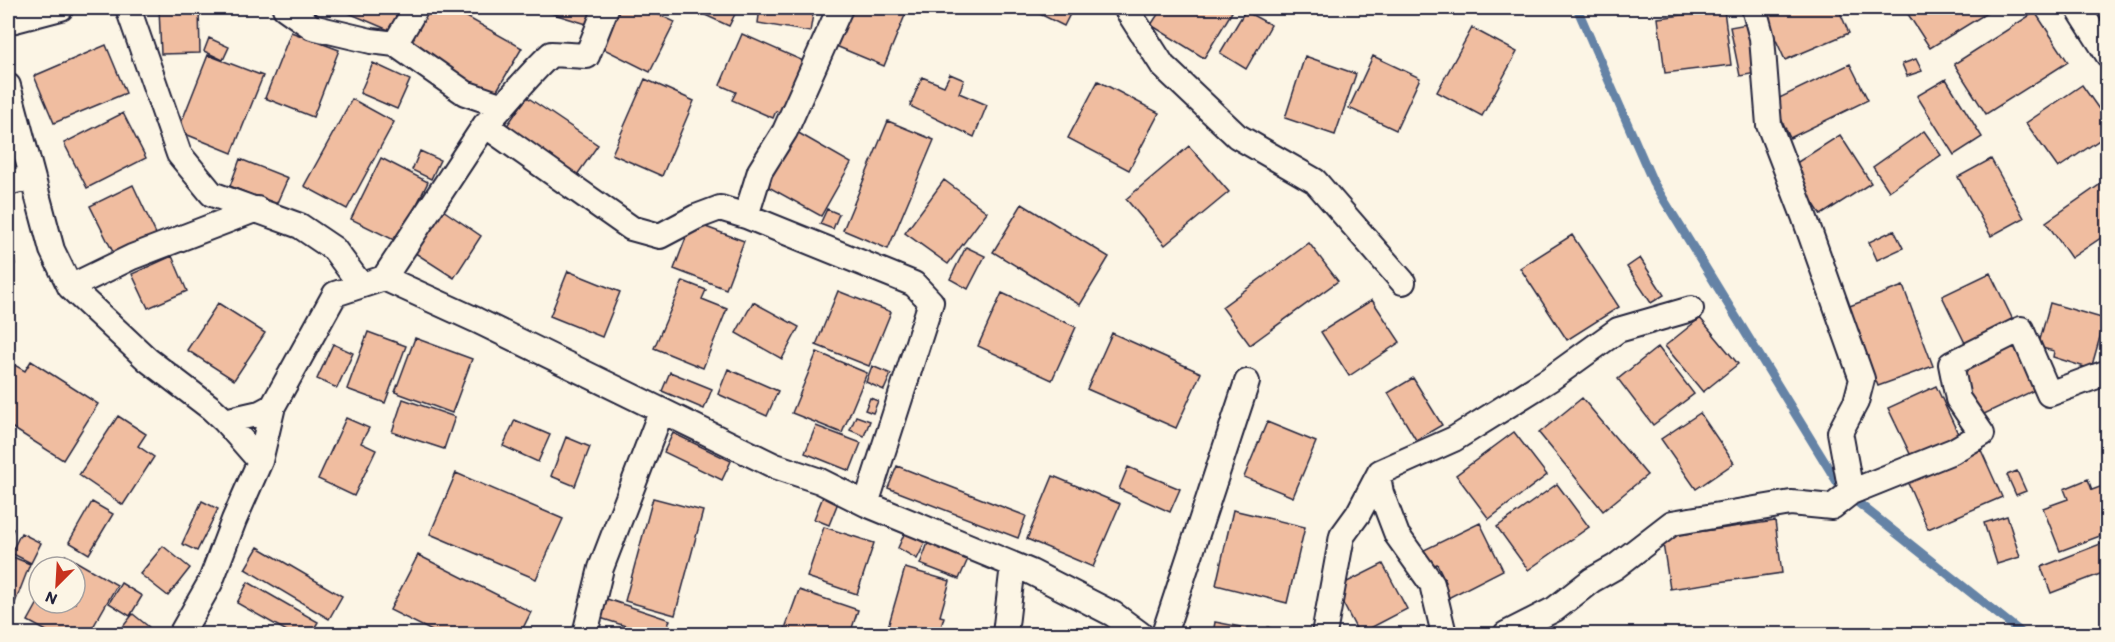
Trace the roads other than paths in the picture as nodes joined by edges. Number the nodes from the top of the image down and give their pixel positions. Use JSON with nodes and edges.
{"nodes":[{"id":1,"x":61,"y":8,"type":"edge"},
{"id":2,"x":128,"y":8,"type":"edge"},
{"id":3,"x":285,"y":8,"type":"edge"},
{"id":4,"x":416,"y":8,"type":"edge"},
{"id":5,"x":606,"y":8,"type":"edge"},
{"id":6,"x":840,"y":8,"type":"edge"},
{"id":7,"x":1126,"y":8,"type":"edge"},
{"id":8,"x":1754,"y":8,"type":"edge"},
{"id":9,"x":2078,"y":8,"type":"edge"},
{"id":10,"x":315,"y":17,"type":"edge"},
{"id":11,"x":8,"y":22,"type":"edge"},
{"id":12,"x":394,"y":44,"type":"junction"},
{"id":13,"x":2108,"y":55,"type":"edge"},
{"id":14,"x":8,"y":86,"type":"edge"},
{"id":15,"x":503,"y":106,"type":"junction"},
{"id":16,"x":485,"y":125,"type":"junction"},
{"id":17,"x":31,"y":177,"type":"junction"},
{"id":18,"x":8,"y":183,"type":"edge"},
{"id":19,"x":257,"y":209,"type":"junction"},
{"id":20,"x":746,"y":216,"type":"junction"},
{"id":21,"x":384,"y":278,"type":"junction"},
{"id":22,"x":1403,"y":282,"type":"dead end"},
{"id":23,"x":360,"y":284,"type":"junction"},
{"id":24,"x":70,"y":287,"type":"junction"},
{"id":25,"x":1690,"y":309,"type":"dead end"},
{"id":26,"x":2108,"y":372,"type":"edge"},
{"id":27,"x":1247,"y":382,"type":"dead end"},
{"id":28,"x":273,"y":406,"type":"junction"},
{"id":29,"x":661,"y":412,"type":"junction"},
{"id":30,"x":225,"y":421,"type":"junction"},
{"id":31,"x":260,"y":461,"type":"junction"},
{"id":32,"x":1378,"y":476,"type":"junction"},
{"id":33,"x":1851,"y":492,"type":"junction"},
{"id":34,"x":867,"y":504,"type":"junction"},
{"id":35,"x":1013,"y":565,"type":"junction"},
{"id":36,"x":181,"y":634,"type":"edge"},
{"id":37,"x":585,"y":634,"type":"edge"},
{"id":38,"x":1005,"y":634,"type":"edge"},
{"id":39,"x":1140,"y":634,"type":"edge"},
{"id":40,"x":1164,"y":634,"type":"edge"},
{"id":41,"x":1324,"y":634,"type":"edge"},
{"id":42,"x":1444,"y":634,"type":"edge"},
{"id":43,"x":1506,"y":634,"type":"edge"}],
"edges":[{"from":1,"to":11,"type":"street"},
{"from":2,"to":19,"type":"street"},
{"from":3,"to":10,"type":"street"},
{"from":4,"to":12,"type":"street"},
{"from":5,"to":15,"type":"street"},
{"from":6,"to":20,"type":"street"},
{"from":7,"to":22,"type":"street"},
{"from":8,"to":33,"type":"street"},
{"from":9,"to":13,"type":"street"},
{"from":10,"to":12,"type":"street"},
{"from":12,"to":15,"type":"street"},
{"from":14,"to":17,"type":"street"},
{"from":15,"to":16,"type":"street"},
{"from":16,"to":20,"type":"street"},
{"from":16,"to":21,"type":"street"},
{"from":17,"to":18,"type":"street"},
{"from":17,"to":24,"type":"street"},
{"from":19,"to":23,"type":"street"},
{"from":19,"to":24,"type":"street"},
{"from":20,"to":34,"type":"street"},
{"from":21,"to":23,"type":"street"},
{"from":21,"to":29,"type":"street"},
{"from":23,"to":28,"type":"street"},
{"from":24,"to":30,"type":"street"},
{"from":25,"to":32,"type":"street"},
{"from":26,"to":33,"type":"street"},
{"from":27,"to":40,"type":"street"},
{"from":28,"to":30,"type":"street"},
{"from":28,"to":31,"type":"street"},
{"from":29,"to":34,"type":"street"},
{"from":29,"to":37,"type":"street"},
{"from":30,"to":31,"type":"street"},
{"from":31,"to":36,"type":"street"},
{"from":32,"to":41,"type":"street"},
{"from":32,"to":42,"type":"street"},
{"from":33,"to":43,"type":"street"},
{"from":34,"to":35,"type":"street"},
{"from":35,"to":38,"type":"street"},
{"from":35,"to":39,"type":"street"}]}
